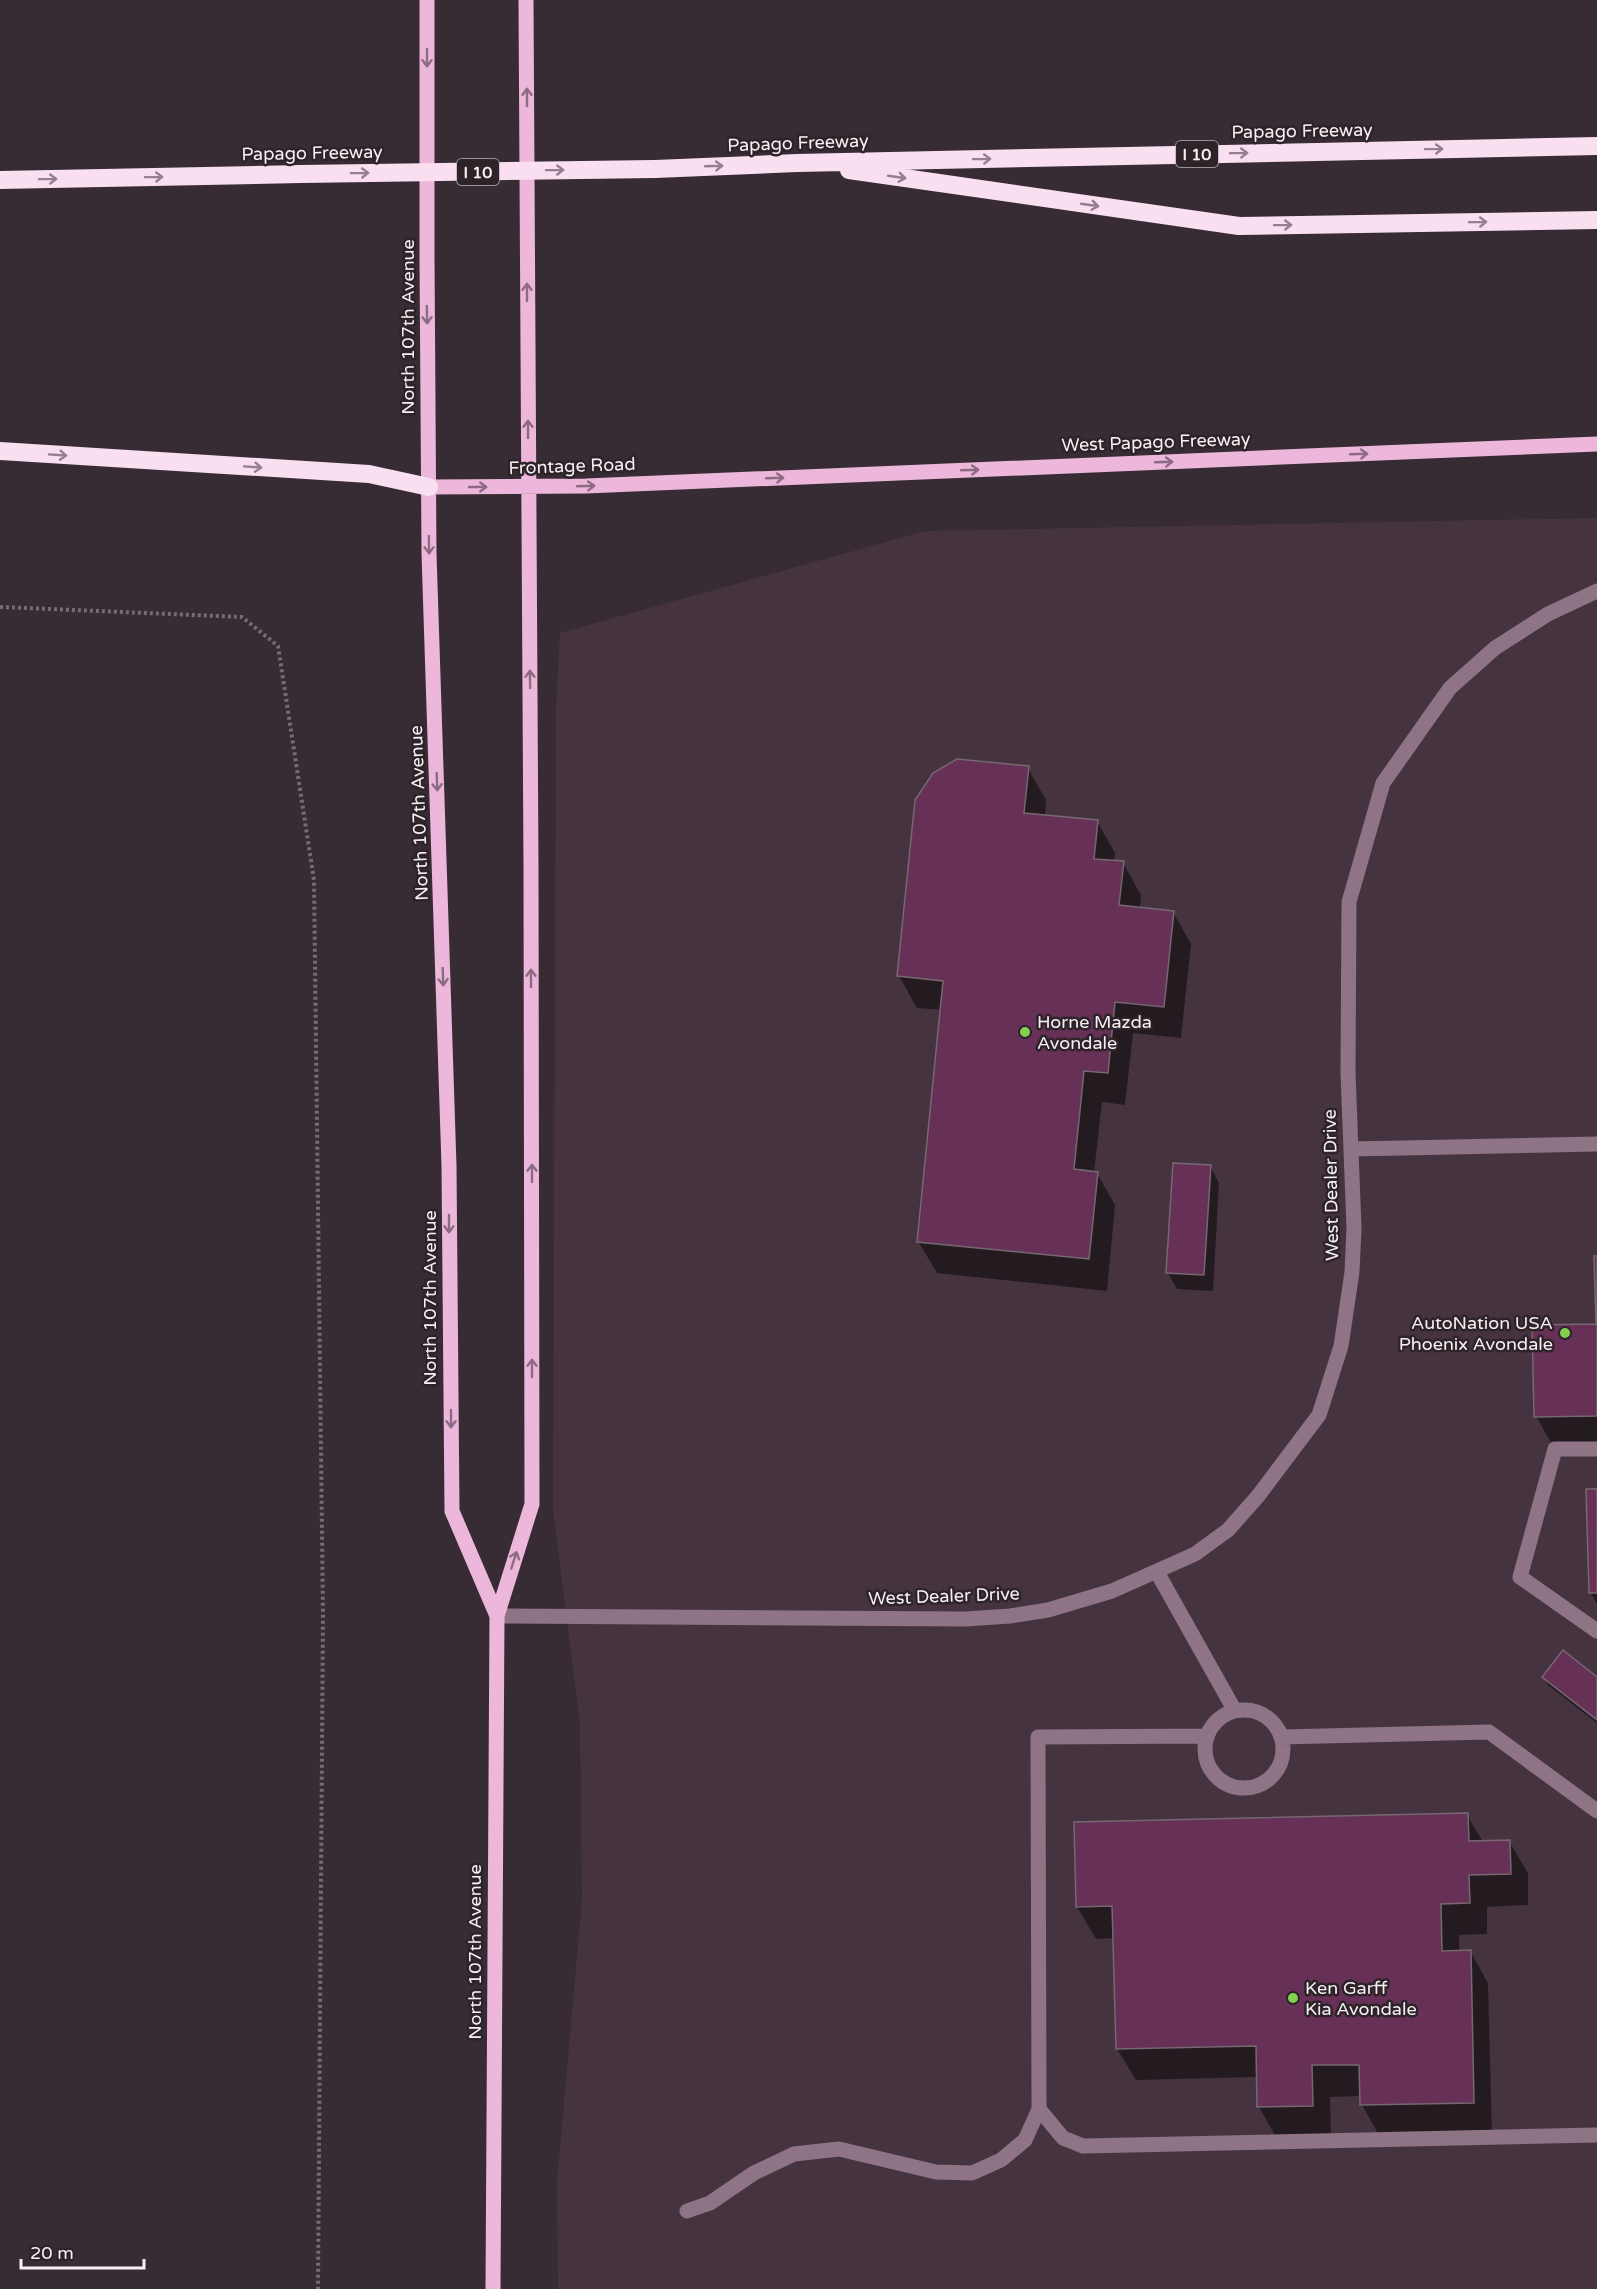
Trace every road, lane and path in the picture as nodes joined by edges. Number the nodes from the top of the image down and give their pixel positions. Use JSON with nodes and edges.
{"nodes":[{"id":1,"x":427,"y":0,"type":"edge"},
{"id":2,"x":526,"y":0,"type":"edge"},
{"id":3,"x":1597,"y":146,"type":"edge"},
{"id":4,"x":797,"y":163,"type":"junction"},
{"id":5,"x":0,"y":180,"type":"edge"},
{"id":6,"x":1597,"y":220,"type":"edge"},
{"id":7,"x":1597,"y":444,"type":"edge"},
{"id":8,"x":0,"y":451,"type":"edge"},
{"id":9,"x":716,"y":480,"type":"joint"},
{"id":10,"x":429,"y":487,"type":"junction"},
{"id":11,"x":528,"y":487,"type":"junction"},
{"id":12,"x":1597,"y":591,"type":"edge"},
{"id":13,"x":0,"y":607,"type":"edge"},
{"id":14,"x":1597,"y":1144,"type":"edge"},
{"id":15,"x":1351,"y":1149,"type":"junction"},
{"id":16,"x":1597,"y":1449,"type":"edge"},
{"id":17,"x":1157,"y":1572,"type":"junction"},
{"id":18,"x":496,"y":1616,"type":"junction"},
{"id":19,"x":1597,"y":1631,"type":"edge"},
{"id":20,"x":1235,"y":1711,"type":"junction"},
{"id":21,"x":1207,"y":1736,"type":"junction"},
{"id":22,"x":1281,"y":1737,"type":"junction"},
{"id":23,"x":1597,"y":1811,"type":"edge"},
{"id":24,"x":1040,"y":2109,"type":"junction"},
{"id":25,"x":1597,"y":2135,"type":"edge"},
{"id":26,"x":687,"y":2211,"type":"dead end"},
{"id":27,"x":318,"y":2289,"type":"edge"},
{"id":28,"x":493,"y":2289,"type":"edge"}],
"edges":[{"from":1,"to":10,"type":"main road","name":"North 107th Avenue","one_way":true},
{"from":11,"to":2,"type":"main road","name":"North 107th Avenue","one_way":true},
{"from":4,"to":3,"type":"highway","name":"Papago Freeway","number":"I 10","one_way":true},
{"from":5,"to":4,"type":"highway","name":"Papago Freeway","number":"I 10","one_way":true,"bridge":true},
{"from":4,"to":6,"type":"highway","one_way":true},
{"from":9,"to":7,"type":"main road","name":"West Papago Freeway","one_way":true},
{"from":8,"to":10,"type":"highway","one_way":true},
{"from":11,"to":9,"type":"main road","name":"Frontage Road","one_way":true},
{"from":10,"to":11,"type":"main road","name":"Frontage Road","one_way":true},
{"from":10,"to":18,"type":"main road","name":"North 107th Avenue","one_way":true},
{"from":18,"to":11,"type":"main road","name":"North 107th Avenue","one_way":true},
{"from":12,"to":15,"type":"street","name":"West Dealer Drive"},
{"from":13,"to":27,"type":"path"},
{"from":14,"to":15,"type":"street"},
{"from":15,"to":17,"type":"street","name":"West Dealer Drive"},
{"from":16,"to":19,"type":"street"},
{"from":17,"to":18,"type":"street","name":"West Dealer Drive"},
{"from":17,"to":20,"type":"street"},
{"from":18,"to":28,"type":"main road","name":"North 107th Avenue"},
{"from":20,"to":21,"type":"street"},
{"from":20,"to":22,"type":"street"},
{"from":21,"to":22,"type":"street"},
{"from":21,"to":24,"type":"street"},
{"from":22,"to":23,"type":"street"},
{"from":24,"to":25,"type":"street"},
{"from":24,"to":26,"type":"street"}]}
